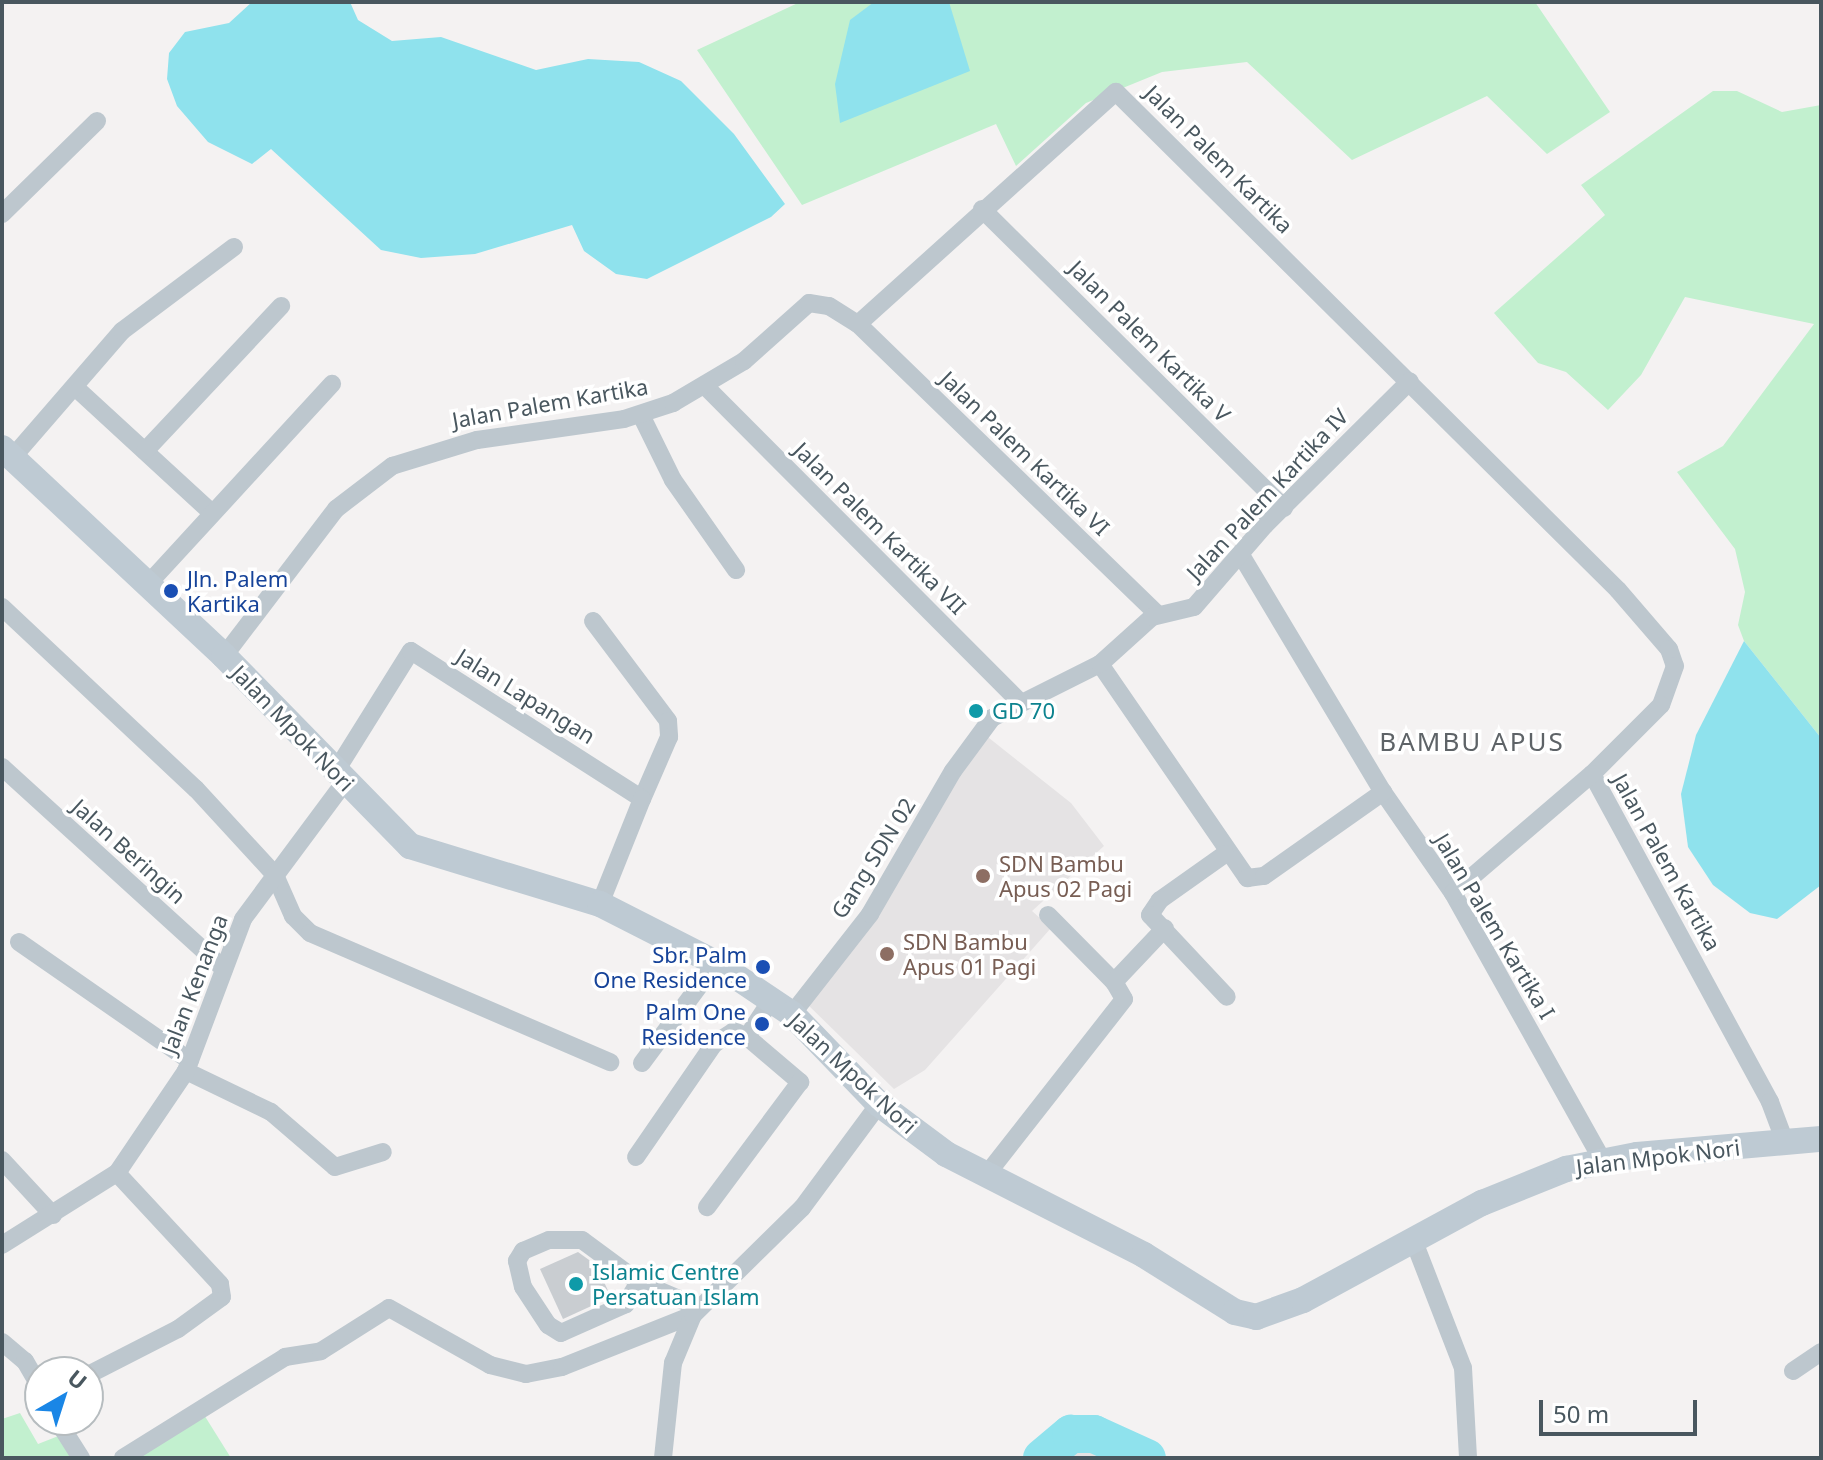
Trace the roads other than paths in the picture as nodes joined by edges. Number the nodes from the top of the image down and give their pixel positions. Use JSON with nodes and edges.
{"nodes":[{"id":1,"x":97,"y":121,"type":"dead end"},
{"id":2,"x":982,"y":209,"type":"junction"},
{"id":3,"x":2,"y":214,"type":"edge"},
{"id":4,"x":234,"y":247,"type":"dead end"},
{"id":5,"x":281,"y":306,"type":"dead end"},
{"id":6,"x":858,"y":324,"type":"junction"},
{"id":7,"x":1410,"y":381,"type":"junction"},
{"id":8,"x":332,"y":384,"type":"dead end"},
{"id":9,"x":706,"y":387,"type":"junction"},
{"id":10,"x":76,"y":388,"type":"junction"},
{"id":11,"x":641,"y":415,"type":"junction"},
{"id":12,"x":145,"y":451,"type":"junction"},
{"id":13,"x":7,"y":453,"type":"edge"},
{"id":14,"x":1284,"y":508,"type":"junction"},
{"id":15,"x":212,"y":513,"type":"junction"},
{"id":16,"x":1241,"y":555,"type":"junction"},
{"id":17,"x":736,"y":570,"type":"dead end"},
{"id":18,"x":148,"y":584,"type":"junction"},
{"id":19,"x":2,"y":607,"type":"edge"},
{"id":20,"x":1158,"y":615,"type":"junction"},
{"id":21,"x":593,"y":621,"type":"dead end"},
{"id":22,"x":224,"y":656,"type":"junction"},
{"id":23,"x":1100,"y":664,"type":"junction"},
{"id":24,"x":1021,"y":703,"type":"junction"},
{"id":25,"x":960,"y":761,"type":"joint"},
{"id":26,"x":2,"y":767,"type":"edge"},
{"id":27,"x":1592,"y":774,"type":"junction"},
{"id":28,"x":339,"y":779,"type":"junction"},
{"id":29,"x":1383,"y":792,"type":"junction"},
{"id":30,"x":642,"y":799,"type":"junction"},
{"id":31,"x":1225,"y":854,"type":"junction"},
{"id":32,"x":275,"y":875,"type":"junction"},
{"id":33,"x":1453,"y":893,"type":"junction"},
{"id":34,"x":600,"y":904,"type":"junction"},
{"id":35,"x":1048,"y":915,"type":"dead end"},
{"id":36,"x":1165,"y":928,"type":"junction"},
{"id":37,"x":19,"y":942,"type":"dead end"},
{"id":38,"x":716,"y":963,"type":"junction"},
{"id":39,"x":224,"y":969,"type":"junction"},
{"id":40,"x":1114,"y":982,"type":"junction"},
{"id":41,"x":1227,"y":997,"type":"dead end"},
{"id":42,"x":782,"y":1007,"type":"junction"},
{"id":43,"x":747,"y":1037,"type":"junction"},
{"id":44,"x":610,"y":1062,"type":"dead end"},
{"id":45,"x":642,"y":1063,"type":"dead end"},
{"id":46,"x":188,"y":1066,"type":"junction"},
{"id":47,"x":879,"y":1104,"type":"junction"},
{"id":48,"x":1821,"y":1139,"type":"edge"},
{"id":49,"x":1785,"y":1142,"type":"junction"},
{"id":50,"x":383,"y":1152,"type":"dead end"},
{"id":51,"x":636,"y":1157,"type":"dead end"},
{"id":52,"x":2,"y":1160,"type":"edge"},
{"id":53,"x":1603,"y":1161,"type":"junction"},
{"id":54,"x":117,"y":1173,"type":"junction"},
{"id":55,"x":987,"y":1174,"type":"junction"},
{"id":56,"x":707,"y":1207,"type":"dead end"},
{"id":57,"x":53,"y":1215,"type":"junction"},
{"id":58,"x":1413,"y":1239,"type":"junction"},
{"id":59,"x":2,"y":1245,"type":"edge"},
{"id":60,"x":639,"y":1282,"type":"junction"},
{"id":61,"x":696,"y":1312,"type":"junction"},
{"id":62,"x":2,"y":1342,"type":"edge"},
{"id":63,"x":1821,"y":1352,"type":"edge"},
{"id":64,"x":24,"y":1360,"type":"edge"},
{"id":65,"x":104,"y":1367,"type":"edge"},
{"id":66,"x":1793,"y":1371,"type":"dead end"},
{"id":67,"x":67,"y":1436,"type":"edge"},
{"id":68,"x":662,"y":1457,"type":"edge"},
{"id":69,"x":81,"y":1458,"type":"edge"},
{"id":70,"x":123,"y":1458,"type":"edge"},
{"id":71,"x":1468,"y":1458,"type":"edge"}],
"edges":[{"from":1,"to":3,"type":"street"},
{"from":2,"to":6,"type":"street","name":"Jalan Palem Kartika"},
{"from":2,"to":7,"type":"street","name":"Jalan Palem Kartika"},
{"from":2,"to":14,"type":"street","name":"Jalan Palem Kartika V"},
{"from":4,"to":10,"type":"street"},
{"from":5,"to":12,"type":"street"},
{"from":6,"to":9,"type":"street","name":"Jalan Palem Kartika"},
{"from":6,"to":20,"type":"street","name":"Jalan Palem Kartika VI"},
{"from":7,"to":14,"type":"street","name":"Jalan Palem Kartika IV"},
{"from":7,"to":27,"type":"street","name":"Jalan Palem Kartika"},
{"from":8,"to":15,"type":"street"},
{"from":9,"to":11,"type":"street","name":"Jalan Palem Kartika"},
{"from":9,"to":24,"type":"street","name":"Jalan Palem Kartika VII"},
{"from":10,"to":12,"type":"street"},
{"from":10,"to":13,"type":"street"},
{"from":11,"to":17,"type":"street"},
{"from":11,"to":22,"type":"street","name":"Jalan Palem Kartika"},
{"from":12,"to":15,"type":"street"},
{"from":13,"to":18,"type":"main road","name":"Jalan Mpok Nori"},
{"from":14,"to":16,"type":"street","name":"Jalan Palem Kartika IV"},
{"from":15,"to":18,"type":"street"},
{"from":16,"to":20,"type":"street","name":"Jalan Palem Kartika IV"},
{"from":16,"to":29,"type":"street","name":"Jalan Palem Kartika I"},
{"from":18,"to":22,"type":"main road","name":"Jalan Mpok Nori"},
{"from":19,"to":32,"type":"street"},
{"from":20,"to":23,"type":"street","name":"Jalan Palem Kartika IV"},
{"from":21,"to":30,"type":"street"},
{"from":22,"to":28,"type":"main road","name":"Jalan Mpok Nori"},
{"from":23,"to":24,"type":"street","name":"Jalan Palem Kartika IV"},
{"from":23,"to":31,"type":"street"},
{"from":24,"to":25,"type":"street","name":"Jalan Palem Kartika IV"},
{"from":25,"to":42,"type":"street","name":"Gang SDN 02"},
{"from":26,"to":39,"type":"street","name":"Jalan Beringin"},
{"from":27,"to":33,"type":"street"},
{"from":27,"to":49,"type":"street","name":"Jalan Palem Kartika"},
{"from":28,"to":30,"type":"street","name":"Jalan Lapangan"},
{"from":28,"to":32,"type":"street","name":"Jalan Kenanga"},
{"from":28,"to":34,"type":"main road","name":"Jalan Mpok Nori"},
{"from":29,"to":31,"type":"street"},
{"from":29,"to":33,"type":"street","name":"Jalan Palem Kartika I"},
{"from":30,"to":34,"type":"street"},
{"from":31,"to":36,"type":"street"},
{"from":32,"to":39,"type":"street","name":"Jalan Kenanga"},
{"from":32,"to":44,"type":"street"},
{"from":33,"to":53,"type":"street","name":"Jalan Palem Kartika I"},
{"from":34,"to":38,"type":"main road","name":"Jalan Mpok Nori"},
{"from":35,"to":40,"type":"street"},
{"from":36,"to":40,"type":"street"},
{"from":36,"to":41,"type":"street"},
{"from":37,"to":46,"type":"street"},
{"from":38,"to":42,"type":"main road","name":"Jalan Mpok Nori"},
{"from":38,"to":45,"type":"street"},
{"from":39,"to":46,"type":"street","name":"Jalan Kenanga"},
{"from":40,"to":55,"type":"street"},
{"from":42,"to":43,"type":"street","name":"Gang SDN 02"},
{"from":42,"to":47,"type":"main road","name":"Jalan Mpok Nori"},
{"from":43,"to":51,"type":"street"},
{"from":43,"to":56,"type":"street"},
{"from":46,"to":50,"type":"street"},
{"from":46,"to":54,"type":"street","name":"Jalan Kenanga"},
{"from":47,"to":55,"type":"main road","name":"Jalan Mpok Nori"},
{"from":47,"to":61,"type":"street"},
{"from":48,"to":49,"type":"main road","name":"Jalan Mpok Nori"},
{"from":49,"to":53,"type":"main road","name":"Jalan Mpok Nori"},
{"from":52,"to":57,"type":"street"},
{"from":53,"to":58,"type":"main road","name":"Jalan Mpok Nori"},
{"from":54,"to":57,"type":"street","name":"Jalan Kenanga"},
{"from":54,"to":65,"type":"street"},
{"from":55,"to":58,"type":"main road","name":"Jalan Mpok Nori"},
{"from":57,"to":59,"type":"street","name":"Jalan Kenanga"},
{"from":58,"to":71,"type":"street"},
{"from":60,"to":60,"type":"street"},
{"from":60,"to":61,"type":"street"},
{"from":61,"to":68,"type":"street"},
{"from":61,"to":70,"type":"street"},
{"from":62,"to":64,"type":"street"},
{"from":63,"to":66,"type":"street"},
{"from":67,"to":69,"type":"street"}]}
